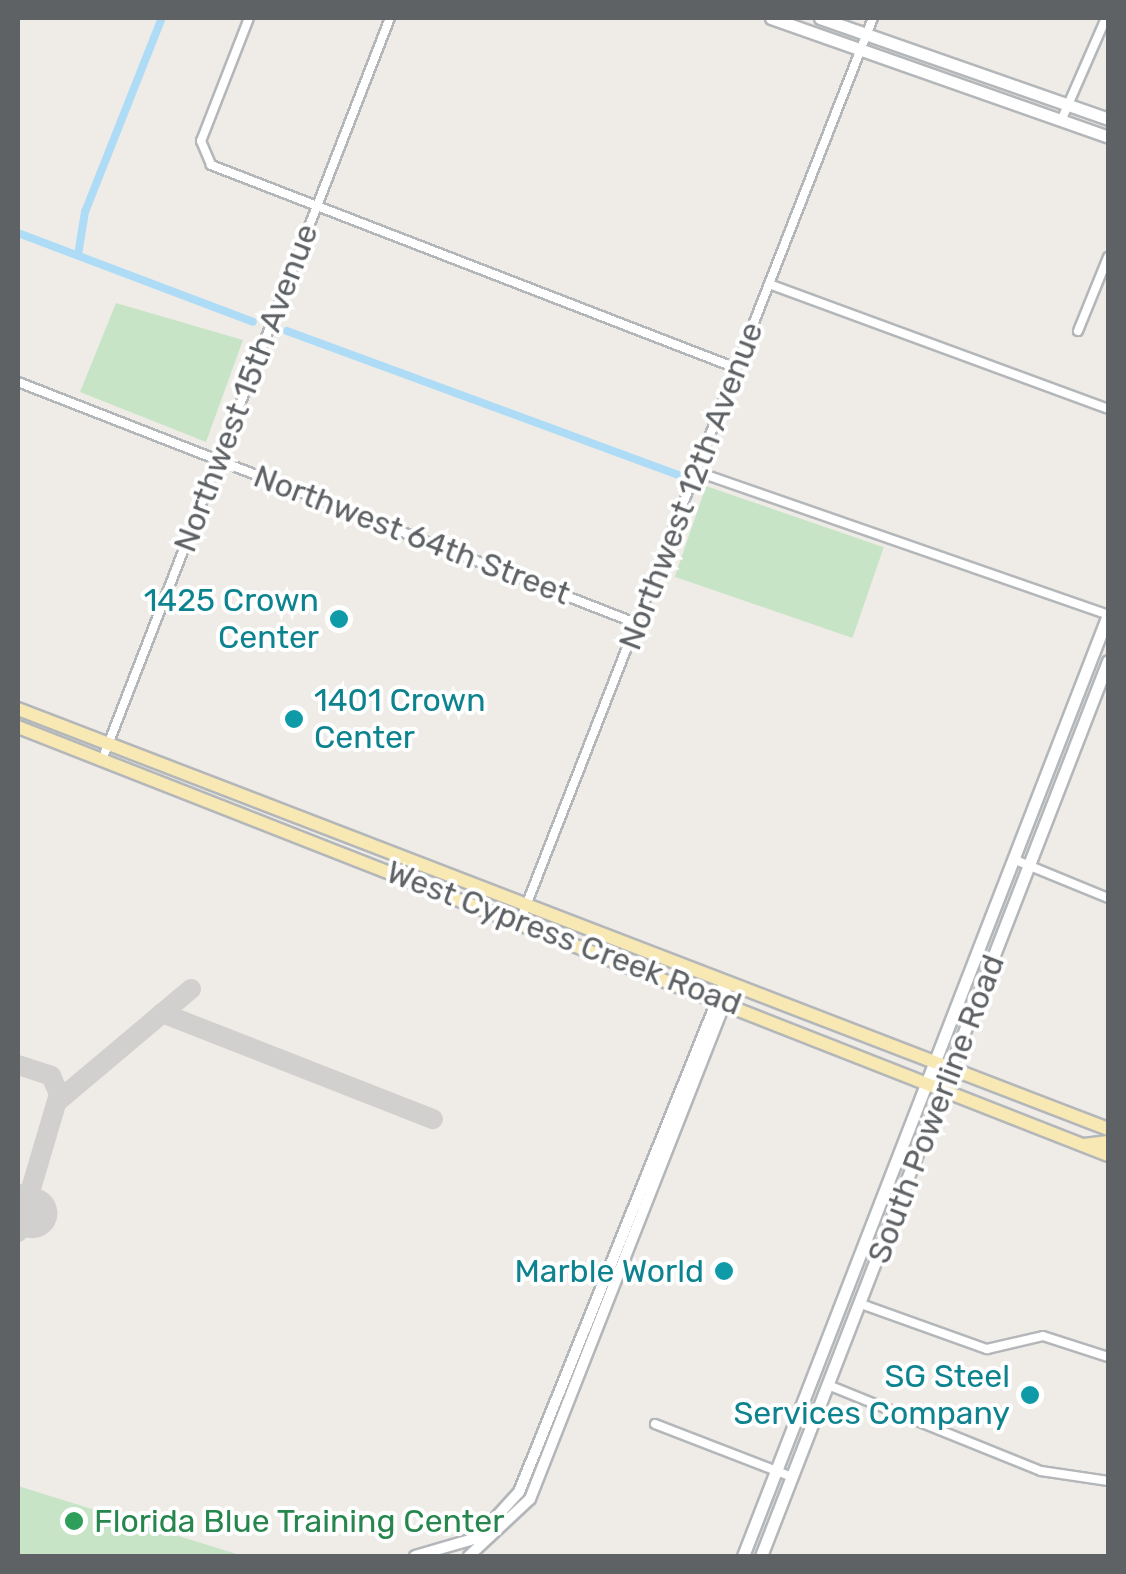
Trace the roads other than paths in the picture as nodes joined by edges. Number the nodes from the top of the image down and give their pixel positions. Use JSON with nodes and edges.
{"nodes":[{"id":1,"x":249,"y":18,"type":"edge"},
{"id":2,"x":390,"y":18,"type":"edge"},
{"id":3,"x":772,"y":18,"type":"edge"},
{"id":4,"x":820,"y":18,"type":"edge"},
{"id":5,"x":873,"y":18,"type":"edge"},
{"id":6,"x":1106,"y":18,"type":"edge"},
{"id":7,"x":866,"y":34,"type":"junction"},
{"id":8,"x":859,"y":49,"type":"junction"},
{"id":9,"x":1071,"y":106,"type":"junction"},
{"id":10,"x":1108,"y":119,"type":"edge"},
{"id":11,"x":1062,"y":121,"type":"junction"},
{"id":12,"x":1108,"y":136,"type":"edge"},
{"id":13,"x":317,"y":206,"type":"junction"},
{"id":14,"x":1108,"y":257,"type":"edge"},
{"id":15,"x":768,"y":284,"type":"junction"},
{"id":16,"x":1078,"y":331,"type":"dead end"},
{"id":17,"x":736,"y":368,"type":"junction"},
{"id":18,"x":18,"y":382,"type":"edge"},
{"id":19,"x":1108,"y":409,"type":"edge"},
{"id":20,"x":218,"y":459,"type":"junction"},
{"id":21,"x":698,"y":472,"type":"junction"},
{"id":22,"x":1108,"y":615,"type":"edge"},
{"id":23,"x":638,"y":624,"type":"junction"},
{"id":24,"x":1108,"y":661,"type":"edge"},
{"id":25,"x":18,"y":709,"type":"edge"},
{"id":26,"x":18,"y":727,"type":"edge"},
{"id":27,"x":108,"y":744,"type":"junction"},
{"id":28,"x":102,"y":760,"type":"junction"},
{"id":29,"x":262,"y":803,"type":"junction"},
{"id":30,"x":230,"y":810,"type":"junction"},
{"id":31,"x":1013,"y":859,"type":"junction"},
{"id":32,"x":1029,"y":866,"type":"junction"},
{"id":33,"x":1108,"y":898,"type":"edge"},
{"id":34,"x":526,"y":904,"type":"junction"},
{"id":35,"x":520,"y":922,"type":"junction"},
{"id":36,"x":725,"y":981,"type":"junction"},
{"id":37,"x":719,"y":998,"type":"junction"},
{"id":38,"x":934,"y":1061,"type":"junction"},
{"id":39,"x":953,"y":1068,"type":"junction"},
{"id":40,"x":926,"y":1080,"type":"junction"},
{"id":41,"x":945,"y":1089,"type":"junction"},
{"id":42,"x":1108,"y":1129,"type":"edge"},
{"id":43,"x":1108,"y":1142,"type":"edge"},
{"id":44,"x":1084,"y":1145,"type":"junction"},
{"id":45,"x":1108,"y":1155,"type":"edge"},
{"id":46,"x":651,"y":1172,"type":"junction"},
{"id":47,"x":863,"y":1247,"type":"junction"},
{"id":48,"x":870,"y":1279,"type":"junction"},
{"id":49,"x":861,"y":1304,"type":"junction"},
{"id":50,"x":1108,"y":1357,"type":"edge"},
{"id":51,"x":819,"y":1360,"type":"junction"},
{"id":52,"x":828,"y":1384,"type":"junction"},
{"id":53,"x":806,"y":1394,"type":"junction"},
{"id":54,"x":655,"y":1424,"type":"dead end"},
{"id":55,"x":546,"y":1444,"type":"junction"},
{"id":56,"x":776,"y":1471,"type":"junction"},
{"id":57,"x":792,"y":1478,"type":"junction"},
{"id":58,"x":1108,"y":1481,"type":"edge"},
{"id":59,"x":415,"y":1556,"type":"edge"},
{"id":60,"x":469,"y":1556,"type":"edge"},
{"id":61,"x":743,"y":1556,"type":"edge"},
{"id":62,"x":761,"y":1556,"type":"edge"}],
"edges":[{"from":1,"to":13,"type":"street"},
{"from":2,"to":13,"type":"street","name":"Northwest 15th Avenue"},
{"from":3,"to":8,"type":"main road"},
{"from":4,"to":7,"type":"main road"},
{"from":5,"to":7,"type":"street","name":"Northwest 12th Avenue"},
{"from":6,"to":9,"type":"street"},
{"from":7,"to":8,"type":"street","name":"Northwest 12th Avenue"},
{"from":7,"to":9,"type":"main road"},
{"from":8,"to":11,"type":"main road"},
{"from":8,"to":15,"type":"street","name":"Northwest 12th Avenue"},
{"from":9,"to":10,"type":"main road"},
{"from":9,"to":11,"type":"street"},
{"from":11,"to":12,"type":"main road"},
{"from":13,"to":17,"type":"street"},
{"from":13,"to":20,"type":"street","name":"Northwest 15th Avenue"},
{"from":14,"to":16,"type":"street"},
{"from":15,"to":17,"type":"street","name":"Northwest 12th Avenue"},
{"from":15,"to":19,"type":"street"},
{"from":17,"to":21,"type":"street","name":"Northwest 12th Avenue"},
{"from":18,"to":20,"type":"street","name":"Northwest 64th Street"},
{"from":20,"to":23,"type":"street","name":"Northwest 64th Street"},
{"from":20,"to":27,"type":"street","name":"Northwest 15th Avenue"},
{"from":21,"to":22,"type":"street"},
{"from":21,"to":23,"type":"street","name":"Northwest 12th Avenue"},
{"from":22,"to":31,"type":"main road","name":"South Powerline Road"},
{"from":23,"to":34,"type":"street","name":"Northwest 12th Avenue"},
{"from":24,"to":32,"type":"main road","name":"South Powerline Road"},
{"from":25,"to":27,"type":"main road","name":"West Cypress Creek Road"},
{"from":26,"to":28,"type":"main road","name":"West Cypress Creek Road"},
{"from":27,"to":28,"type":"street","name":"Northwest 15th Avenue"},
{"from":27,"to":29,"type":"main road","name":"West Cypress Creek Road"},
{"from":28,"to":30,"type":"main road","name":"West Cypress Creek Road"},
{"from":29,"to":30,"type":"main road"},
{"from":29,"to":34,"type":"main road","name":"West Cypress Creek Road"},
{"from":30,"to":35,"type":"main road","name":"West Cypress Creek Road"},
{"from":31,"to":32,"type":"street"},
{"from":31,"to":38,"type":"main road","name":"South Powerline Road"},
{"from":32,"to":33,"type":"street"},
{"from":32,"to":39,"type":"main road","name":"South Powerline Road"},
{"from":34,"to":35,"type":"street","name":"Northwest 12th Avenue"},
{"from":34,"to":36,"type":"main road","name":"West Cypress Creek Road"},
{"from":35,"to":37,"type":"main road","name":"West Cypress Creek Road"},
{"from":36,"to":37,"type":"street"},
{"from":36,"to":38,"type":"main road","name":"West Cypress Creek Road"},
{"from":37,"to":40,"type":"main road","name":"West Cypress Creek Road"},
{"from":37,"to":46,"type":"street"},
{"from":38,"to":39,"type":"main road","name":"West Cypress Creek Road"},
{"from":38,"to":40,"type":"main road","name":"South Powerline Road"},
{"from":39,"to":41,"type":"main road","name":"South Powerline Road"},
{"from":39,"to":42,"type":"main road","name":"West Cypress Creek Road"},
{"from":40,"to":41,"type":"main road","name":"West Cypress Creek Road"},
{"from":40,"to":47,"type":"main road","name":"South Powerline Road"},
{"from":41,"to":44,"type":"main road","name":"West Cypress Creek Road"},
{"from":41,"to":48,"type":"main road","name":"South Powerline Road"},
{"from":43,"to":44,"type":"main road"},
{"from":44,"to":45,"type":"main road","name":"West Cypress Creek Road"},
{"from":46,"to":55,"type":"street"},
{"from":46,"to":55,"type":"street"},
{"from":47,"to":48,"type":"main road"},
{"from":47,"to":51,"type":"main road","name":"South Powerline Road"},
{"from":48,"to":49,"type":"main road","name":"South Powerline Road"},
{"from":49,"to":50,"type":"street"},
{"from":49,"to":52,"type":"main road","name":"South Powerline Road"},
{"from":51,"to":52,"type":"main road"},
{"from":51,"to":53,"type":"main road","name":"South Powerline Road"},
{"from":52,"to":53,"type":"main road"},
{"from":52,"to":57,"type":"main road","name":"South Powerline Road"},
{"from":52,"to":58,"type":"street"},
{"from":53,"to":56,"type":"main road","name":"South Powerline Road"},
{"from":54,"to":56,"type":"street"},
{"from":55,"to":59,"type":"street"},
{"from":55,"to":60,"type":"street"},
{"from":56,"to":57,"type":"street"},
{"from":56,"to":61,"type":"main road","name":"South Powerline Road"},
{"from":57,"to":62,"type":"main road","name":"South Powerline Road"}]}
